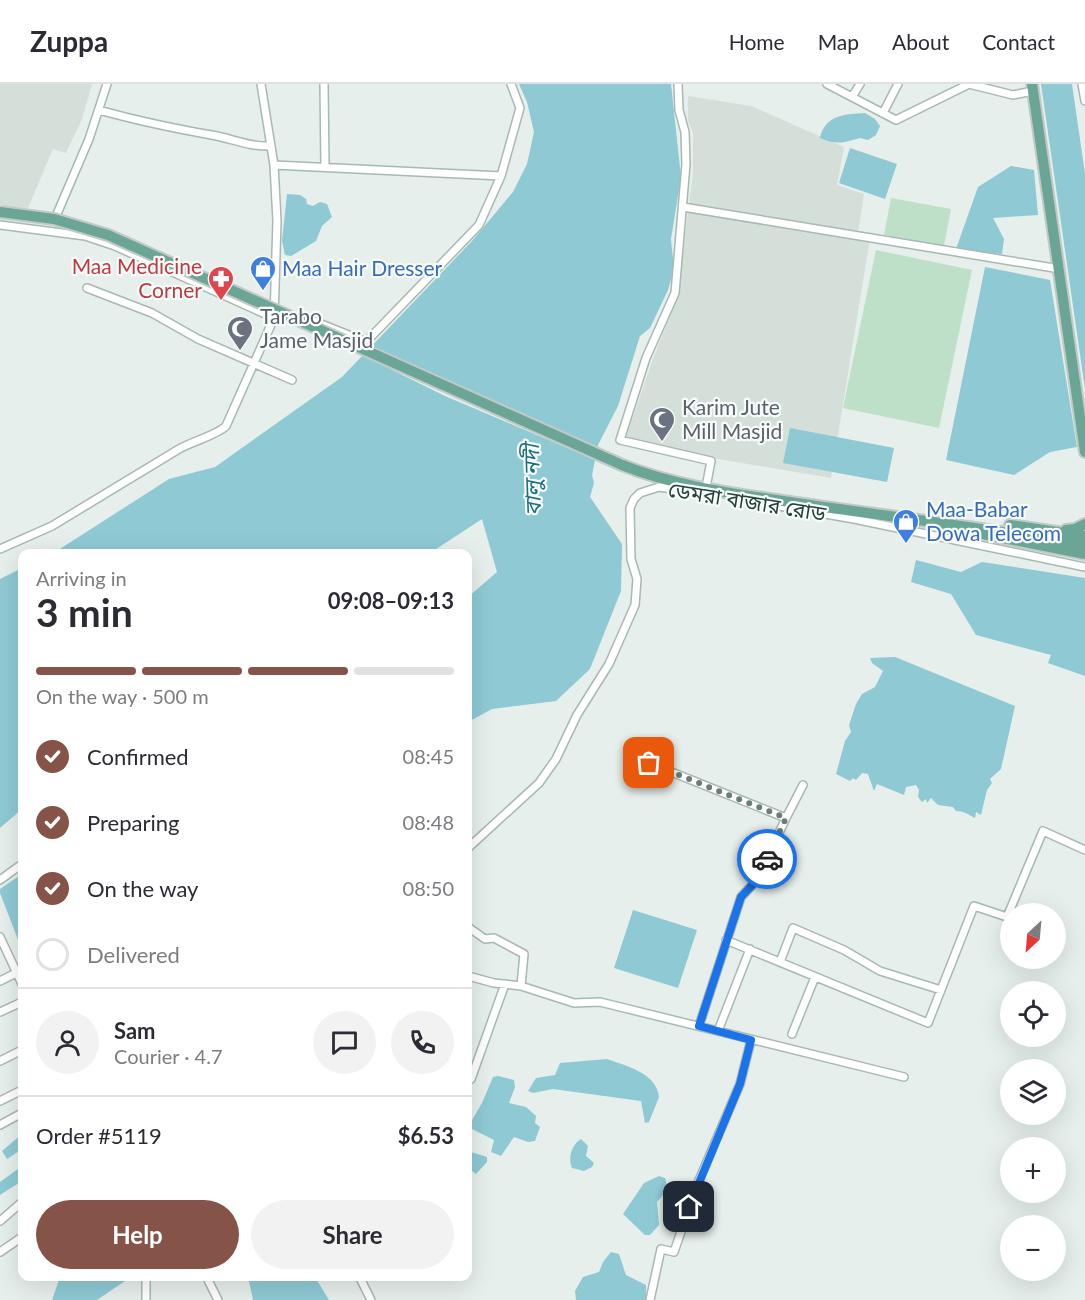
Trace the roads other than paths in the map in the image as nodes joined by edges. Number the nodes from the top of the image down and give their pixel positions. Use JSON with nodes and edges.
{"nodes":[{"id":1,"x":107,"y":84,"type":"edge"},
{"id":2,"x":261,"y":84,"type":"edge"},
{"id":3,"x":324,"y":84,"type":"edge"},
{"id":4,"x":510,"y":84,"type":"edge"},
{"id":5,"x":678,"y":84,"type":"edge"},
{"id":6,"x":827,"y":84,"type":"edge"},
{"id":7,"x":860,"y":84,"type":"edge"},
{"id":8,"x":897,"y":84,"type":"edge"},
{"id":9,"x":969,"y":84,"type":"edge"},
{"id":10,"x":1082,"y":84,"type":"edge"},
{"id":11,"x":1033,"y":88,"type":"edge"},
{"id":12,"x":852,"y":98,"type":"junction"},
{"id":13,"x":1085,"y":101,"type":"edge"},
{"id":14,"x":99,"y":110,"type":"junction"},
{"id":15,"x":883,"y":113,"type":"junction"},
{"id":16,"x":271,"y":146,"type":"junction"},
{"id":17,"x":274,"y":165,"type":"junction"},
{"id":18,"x":325,"y":166,"type":"junction"},
{"id":19,"x":501,"y":176,"type":"junction"},
{"id":20,"x":683,"y":207,"type":"junction"},
{"id":21,"x":0,"y":212,"type":"edge"},
{"id":22,"x":0,"y":225,"type":"edge"},
{"id":23,"x":51,"y":229,"type":"junction"},
{"id":24,"x":1060,"y":269,"type":"junction"},
{"id":25,"x":87,"y":288,"type":"dead end"},
{"id":26,"x":274,"y":305,"type":"junction"},
{"id":27,"x":274,"y":318,"type":"junction"},
{"id":28,"x":252,"y":364,"type":"junction"},
{"id":29,"x":292,"y":380,"type":"dead end"},
{"id":30,"x":1085,"y":452,"type":"edge"},
{"id":31,"x":707,"y":482,"type":"dead end"},
{"id":32,"x":1085,"y":524,"type":"edge"},
{"id":33,"x":947,"y":525,"type":"junction"},
{"id":34,"x":989,"y":528,"type":"junction"},
{"id":35,"x":1054,"y":530,"type":"junction"},
{"id":36,"x":1085,"y":536,"type":"edge"},
{"id":37,"x":1043,"y":546,"type":"junction"},
{"id":38,"x":1085,"y":546,"type":"edge"},
{"id":39,"x":0,"y":549,"type":"edge"},
{"id":40,"x":1085,"y":554,"type":"edge"},
{"id":41,"x":1085,"y":560,"type":"edge"},
{"id":42,"x":1085,"y":567,"type":"edge"},
{"id":43,"x":629,"y":755,"type":"dead end"},
{"id":44,"x":803,"y":785,"type":"dead end"},
{"id":45,"x":786,"y":818,"type":"junction"},
{"id":46,"x":472,"y":844,"type":"edge"},
{"id":47,"x":1085,"y":850,"type":"edge"},
{"id":48,"x":18,"y":867,"type":"edge"},
{"id":49,"x":0,"y":880,"type":"edge"},
{"id":50,"x":472,"y":930,"type":"edge"},
{"id":51,"x":0,"y":937,"type":"edge"},
{"id":52,"x":726,"y":940,"type":"junction"},
{"id":53,"x":750,"y":950,"type":"junction"},
{"id":54,"x":780,"y":962,"type":"junction"},
{"id":55,"x":16,"y":973,"type":"junction"},
{"id":56,"x":18,"y":977,"type":"edge"},
{"id":57,"x":472,"y":977,"type":"edge"},
{"id":58,"x":815,"y":977,"type":"junction"},
{"id":59,"x":0,"y":981,"type":"edge"},
{"id":60,"x":505,"y":984,"type":"junction"},
{"id":61,"x":521,"y":986,"type":"junction"},
{"id":62,"x":941,"y":990,"type":"junction"},
{"id":63,"x":18,"y":1004,"type":"edge"},
{"id":64,"x":0,"y":1012,"type":"edge"},
{"id":65,"x":699,"y":1026,"type":"junction"},
{"id":66,"x":718,"y":1031,"type":"junction"},
{"id":67,"x":792,"y":1034,"type":"dead end"},
{"id":68,"x":751,"y":1040,"type":"junction"},
{"id":69,"x":18,"y":1052,"type":"edge"},
{"id":70,"x":0,"y":1061,"type":"edge"},
{"id":71,"x":472,"y":1076,"type":"edge"},
{"id":72,"x":904,"y":1077,"type":"dead end"},
{"id":73,"x":18,"y":1092,"type":"edge"},
{"id":74,"x":0,"y":1101,"type":"edge"},
{"id":75,"x":18,"y":1115,"type":"edge"},
{"id":76,"x":0,"y":1125,"type":"edge"},
{"id":77,"x":18,"y":1205,"type":"edge"},
{"id":78,"x":0,"y":1221,"type":"edge"},
{"id":79,"x":18,"y":1240,"type":"edge"},
{"id":80,"x":0,"y":1252,"type":"edge"},
{"id":81,"x":146,"y":1281,"type":"edge"},
{"id":82,"x":208,"y":1281,"type":"edge"},
{"id":83,"x":362,"y":1281,"type":"edge"},
{"id":84,"x":146,"y":1300,"type":"edge"},
{"id":85,"x":218,"y":1300,"type":"edge"},
{"id":86,"x":371,"y":1300,"type":"edge"},
{"id":87,"x":650,"y":1300,"type":"edge"}],
"edges":[{"from":1,"to":14,"type":"street"},
{"from":2,"to":16,"type":"street"},
{"from":3,"to":18,"type":"street"},
{"from":4,"to":19,"type":"street"},
{"from":5,"to":20,"type":"street"},
{"from":6,"to":12,"type":"street"},
{"from":7,"to":12,"type":"street"},
{"from":8,"to":15,"type":"street"},
{"from":9,"to":11,"type":"street"},
{"from":9,"to":15,"type":"street"},
{"from":10,"to":13,"type":"street"},
{"from":11,"to":24,"type":"main road"},
{"from":12,"to":15,"type":"street"},
{"from":14,"to":16,"type":"street"},
{"from":14,"to":23,"type":"street"},
{"from":16,"to":17,"type":"street"},
{"from":17,"to":18,"type":"street"},
{"from":17,"to":26,"type":"street"},
{"from":18,"to":19,"type":"street"},
{"from":19,"to":26,"type":"street"},
{"from":20,"to":24,"type":"street"},
{"from":20,"to":31,"type":"street"},
{"from":21,"to":33,"type":"main road","bridge":true},
{"from":22,"to":23,"type":"street"},
{"from":23,"to":27,"type":"street"},
{"from":24,"to":30,"type":"main road"},
{"from":25,"to":28,"type":"street"},
{"from":26,"to":27,"type":"street"},
{"from":27,"to":28,"type":"street"},
{"from":28,"to":29,"type":"street"},
{"from":28,"to":39,"type":"street"},
{"from":32,"to":35,"type":"main road"},
{"from":33,"to":34,"type":"main road"},
{"from":33,"to":37,"type":"main road"},
{"from":34,"to":35,"type":"main road"},
{"from":34,"to":38,"type":"main road"},
{"from":35,"to":36,"type":"main road"},
{"from":37,"to":40,"type":"main road"},
{"from":37,"to":41,"type":"main road"},
{"from":42,"to":46,"type":"street","name":"ডেমরা বাজার রোড"},
{"from":43,"to":45,"type":"street"},
{"from":44,"to":45,"type":"street"},
{"from":45,"to":52,"type":"street"},
{"from":47,"to":62,"type":"street"},
{"from":48,"to":49,"type":"street"},
{"from":50,"to":61,"type":"street"},
{"from":51,"to":55,"type":"street"},
{"from":52,"to":53,"type":"street"},
{"from":52,"to":65,"type":"street"},
{"from":53,"to":54,"type":"street"},
{"from":53,"to":66,"type":"street"},
{"from":54,"to":58,"type":"street"},
{"from":54,"to":62,"type":"street"},
{"from":55,"to":56,"type":"street"},
{"from":55,"to":59,"type":"street"},
{"from":57,"to":60,"type":"street"},
{"from":58,"to":62,"type":"street"},
{"from":58,"to":67,"type":"street"},
{"from":60,"to":61,"type":"street"},
{"from":60,"to":71,"type":"street"},
{"from":61,"to":65,"type":"street"},
{"from":63,"to":64,"type":"street"},
{"from":65,"to":66,"type":"street"},
{"from":66,"to":68,"type":"street"},
{"from":68,"to":72,"type":"street"},
{"from":68,"to":87,"type":"street"},
{"from":69,"to":70,"type":"street"},
{"from":73,"to":74,"type":"street"},
{"from":75,"to":76,"type":"street"},
{"from":77,"to":78,"type":"street"},
{"from":79,"to":80,"type":"street"},
{"from":81,"to":84,"type":"street"},
{"from":82,"to":85,"type":"street"},
{"from":83,"to":86,"type":"street"}]}
